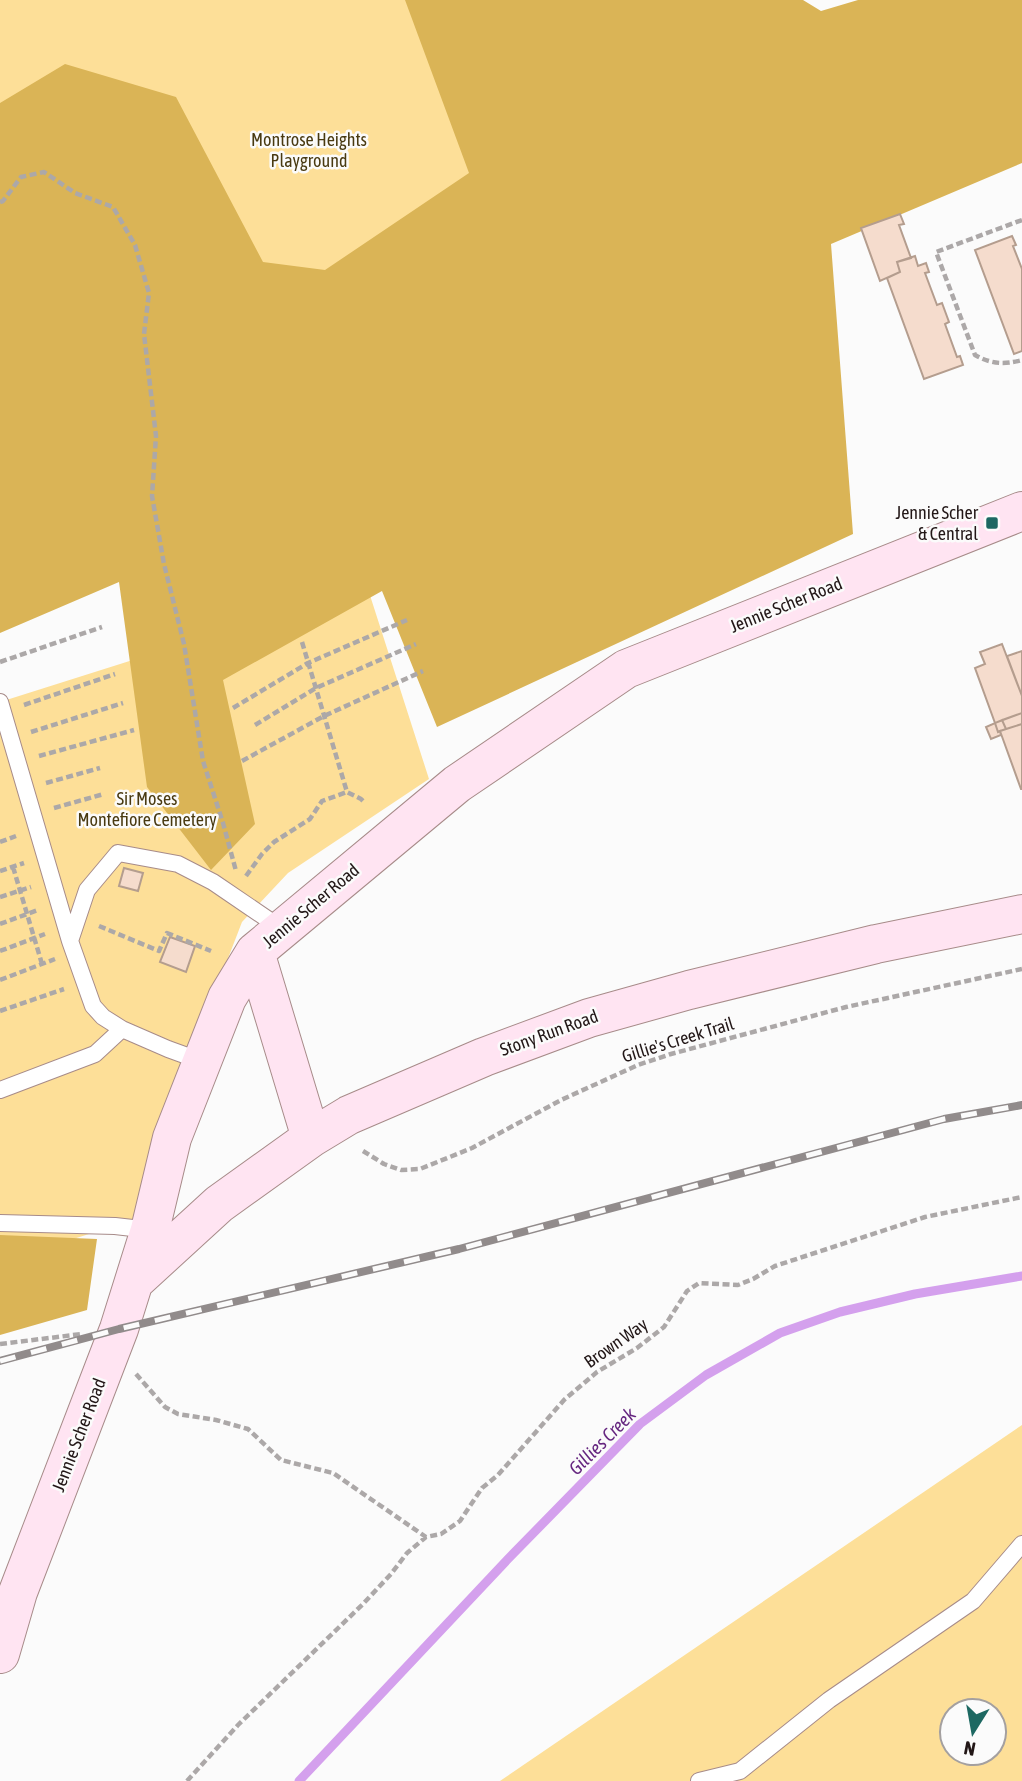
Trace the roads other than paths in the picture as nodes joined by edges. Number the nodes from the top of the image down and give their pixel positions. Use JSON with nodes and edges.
{"nodes":[{"id":1,"x":1022,"y":511,"type":"edge"},
{"id":2,"x":1,"y":707,"type":"edge"},
{"id":3,"x":1022,"y":914,"type":"edge"},
{"id":4,"x":72,"y":934,"type":"junction"},
{"id":5,"x":269,"y":941,"type":"junction"},
{"id":6,"x":122,"y":1029,"type":"junction"},
{"id":7,"x":201,"y":1061,"type":"junction"},
{"id":8,"x":0,"y":1090,"type":"edge"},
{"id":9,"x":311,"y":1138,"type":"junction"},
{"id":10,"x":0,"y":1223,"type":"edge"},
{"id":11,"x":150,"y":1230,"type":"junction"},
{"id":12,"x":135,"y":1281,"type":"junction"},
{"id":13,"x":1022,"y":1544,"type":"edge"},
{"id":14,"x":0,"y":1654,"type":"edge"},
{"id":15,"x":699,"y":1781,"type":"edge"}],
"edges":[{"from":1,"to":5,"type":"street","name":"Jennie Scher Road"},
{"from":2,"to":4,"type":"lane"},
{"from":3,"to":9,"type":"street","name":"Stony Run Road"},
{"from":4,"to":5,"type":"lane"},
{"from":4,"to":6,"type":"lane"},
{"from":5,"to":7,"type":"street","name":"Jennie Scher Road"},
{"from":5,"to":9,"type":"street"},
{"from":6,"to":7,"type":"lane"},
{"from":6,"to":8,"type":"lane"},
{"from":7,"to":11,"type":"street","name":"Jennie Scher Road"},
{"from":9,"to":12,"type":"street","name":"Stony Run Road"},
{"from":10,"to":11,"type":"lane"},
{"from":11,"to":12,"type":"street","name":"Jennie Scher Road"},
{"from":12,"to":14,"type":"street","name":"Jennie Scher Road"},
{"from":13,"to":15,"type":"lane"}]}
